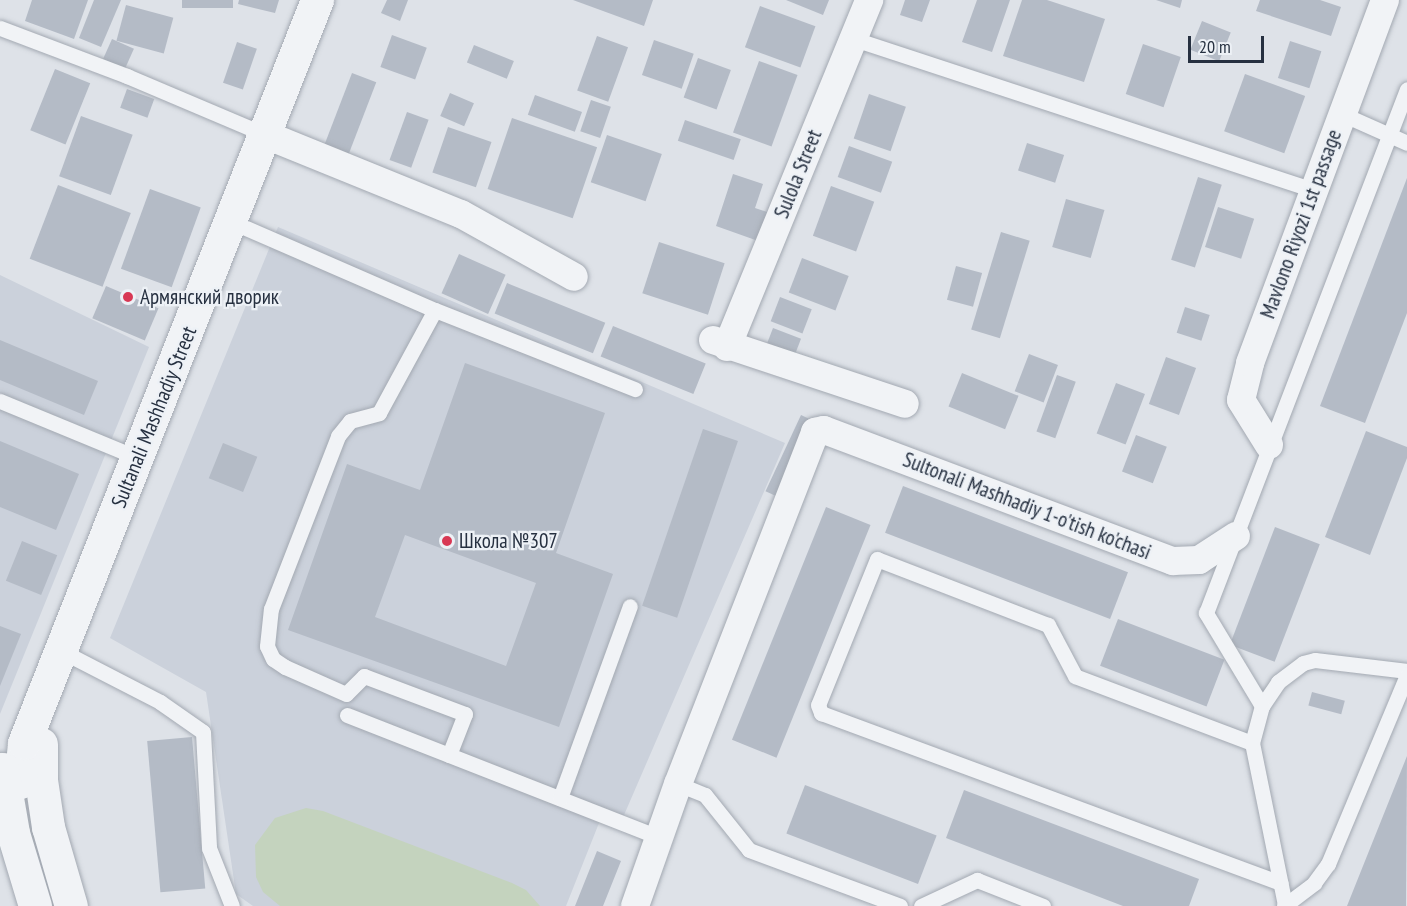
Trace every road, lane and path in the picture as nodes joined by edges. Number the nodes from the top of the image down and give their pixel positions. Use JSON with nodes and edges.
{"nodes":[{"id":1,"x":317,"y":0,"type":"edge"},
{"id":2,"x":336,"y":0,"type":"edge"},
{"id":3,"x":869,"y":0,"type":"edge"},
{"id":4,"x":1385,"y":0,"type":"edge"},
{"id":5,"x":0,"y":28,"type":"edge"},
{"id":6,"x":854,"y":39,"type":"junction"},
{"id":7,"x":1407,"y":89,"type":"edge"},
{"id":8,"x":1342,"y":114,"type":"junction"},
{"id":9,"x":1391,"y":135,"type":"junction"},
{"id":10,"x":274,"y":138,"type":"junction"},
{"id":11,"x":1407,"y":143,"type":"edge"},
{"id":12,"x":1313,"y":190,"type":"junction"},
{"id":13,"x":246,"y":228,"type":"junction"},
{"id":14,"x":574,"y":278,"type":"dead end"},
{"id":15,"x":435,"y":310,"type":"junction"},
{"id":16,"x":635,"y":389,"type":"dead end"},
{"id":17,"x":0,"y":401,"type":"edge"},
{"id":18,"x":905,"y":404,"type":"dead end"},
{"id":19,"x":1269,"y":445,"type":"junction"},
{"id":20,"x":138,"y":458,"type":"junction"},
{"id":21,"x":1236,"y":536,"type":"junction"},
{"id":22,"x":630,"y":606,"type":"dead end"},
{"id":23,"x":73,"y":657,"type":"junction"},
{"id":24,"x":1407,"y":673,"type":"edge"},
{"id":25,"x":1262,"y":706,"type":"junction"},
{"id":26,"x":347,"y":716,"type":"dead end"},
{"id":27,"x":1252,"y":743,"type":"junction"},
{"id":28,"x":41,"y":744,"type":"junction"},
{"id":29,"x":449,"y":755,"type":"junction"},
{"id":30,"x":1,"y":775,"type":"edge"},
{"id":31,"x":678,"y":784,"type":"junction"},
{"id":32,"x":560,"y":798,"type":"junction"},
{"id":33,"x":659,"y":837,"type":"junction"},
{"id":34,"x":1281,"y":883,"type":"junction"},
{"id":35,"x":1285,"y":905,"type":"edge"},
{"id":36,"x":35,"y":906,"type":"edge"},
{"id":37,"x":71,"y":906,"type":"edge"},
{"id":38,"x":232,"y":906,"type":"edge"},
{"id":39,"x":635,"y":906,"type":"edge"},
{"id":40,"x":900,"y":906,"type":"edge"},
{"id":41,"x":921,"y":906,"type":"edge"},
{"id":42,"x":1043,"y":906,"type":"edge"}],
"edges":[{"from":1,"to":10,"type":"street","name":"Sultаnali Mashhadiy Street"},
{"from":2,"to":10,"type":"street","name":"Sultаnali Mashhadiy Street"},
{"from":3,"to":6,"type":"street","name":"Sulola Street"},
{"from":4,"to":8,"type":"street","name":"Mavlono Riyozi 1st passage"},
{"from":5,"to":10,"type":"lane"},
{"from":6,"to":12,"type":"lane"},
{"from":6,"to":18,"type":"street","name":"Sulola Street"},
{"from":7,"to":9,"type":"lane"},
{"from":8,"to":9,"type":"lane"},
{"from":8,"to":12,"type":"street","name":"Mavlono Riyozi 1st passage"},
{"from":9,"to":11,"type":"lane"},
{"from":9,"to":19,"type":"lane"},
{"from":10,"to":13,"type":"street","name":"Sultаnali Mashhadiy Street"},
{"from":10,"to":14,"type":"street"},
{"from":10,"to":20,"type":"street","name":"Sultаnali Mashhadiy Street"},
{"from":12,"to":19,"type":"street","name":"Mavlono Riyozi 1st passage"},
{"from":13,"to":15,"type":"lane"},
{"from":13,"to":23,"type":"street","name":"Sultаnali Mashhadiy Street"},
{"from":15,"to":16,"type":"lane"},
{"from":15,"to":29,"type":"lane"},
{"from":17,"to":20,"type":"lane"},
{"from":19,"to":21,"type":"lane"},
{"from":20,"to":30,"type":"street","name":"Sultаnali Mashhadiy Street"},
{"from":21,"to":25,"type":"lane"},
{"from":21,"to":31,"type":"street","name":"Sultonali Mashhadiy 1-o'tish ko'chasi"},
{"from":22,"to":32,"type":"lane"},
{"from":23,"to":28,"type":"street","name":"Sultаnali Mashhadiy Street"},
{"from":23,"to":38,"type":"lane"},
{"from":24,"to":25,"type":"lane"},
{"from":24,"to":35,"type":"lane"},
{"from":25,"to":27,"type":"lane"},
{"from":26,"to":29,"type":"lane"},
{"from":27,"to":34,"type":"lane"},
{"from":27,"to":34,"type":"lane"},
{"from":28,"to":30,"type":"street"},
{"from":28,"to":37,"type":"street"},
{"from":29,"to":32,"type":"lane"},
{"from":30,"to":36,"type":"street"},
{"from":31,"to":33,"type":"street"},
{"from":31,"to":40,"type":"lane"},
{"from":32,"to":33,"type":"lane"},
{"from":33,"to":39,"type":"street"},
{"from":34,"to":35,"type":"lane"},
{"from":41,"to":42,"type":"lane"}]}
